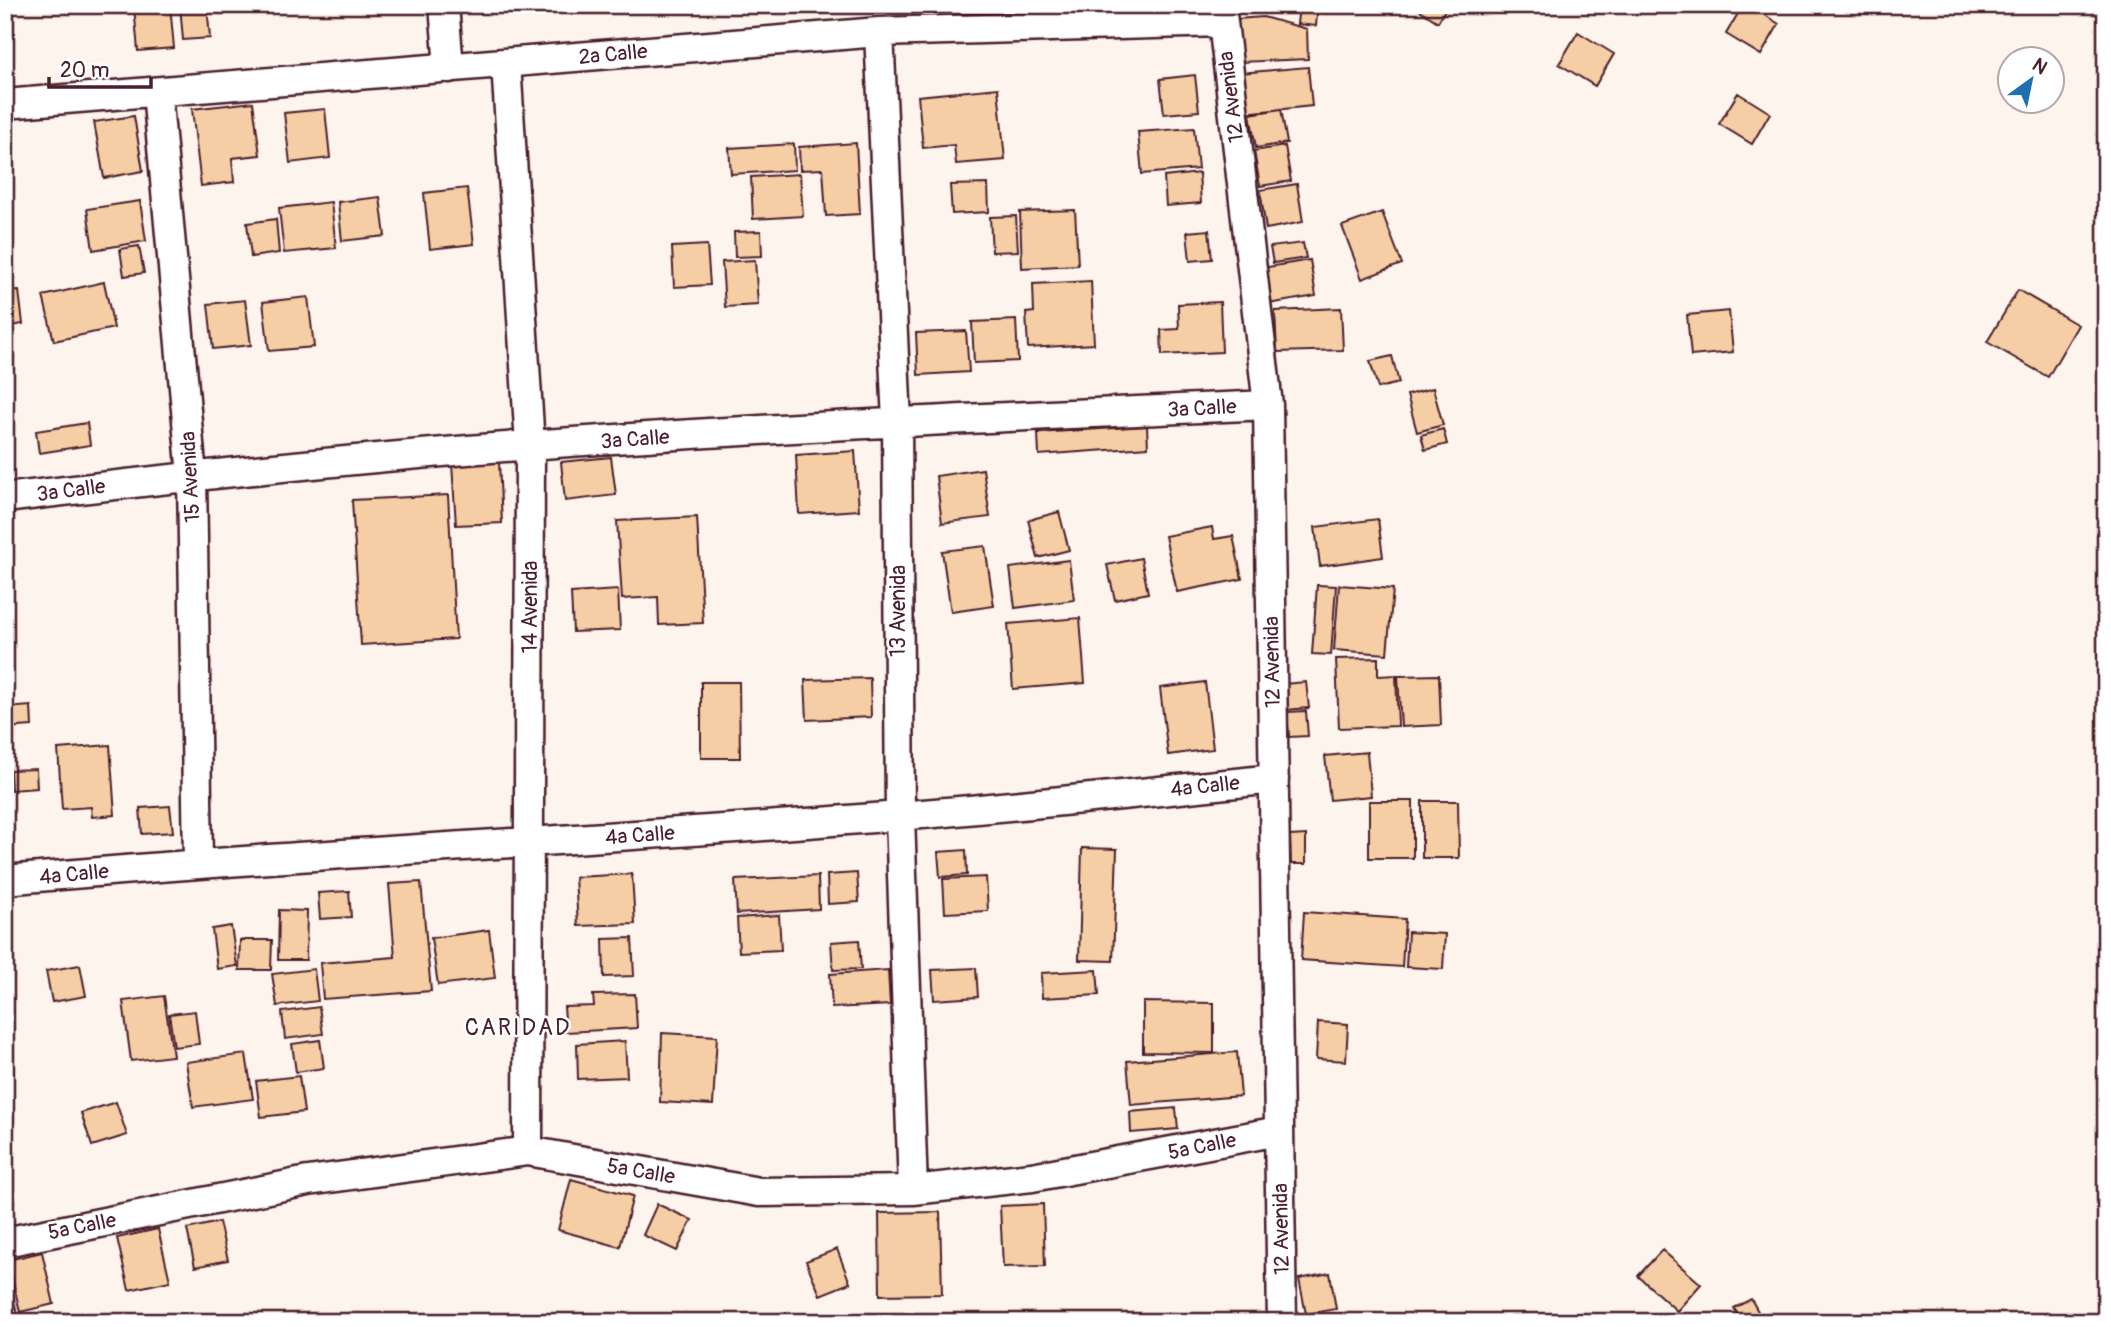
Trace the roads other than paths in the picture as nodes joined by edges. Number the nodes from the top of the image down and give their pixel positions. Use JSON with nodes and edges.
{"nodes":[{"id":1,"x":444,"y":5,"type":"edge"},
{"id":2,"x":1221,"y":13,"type":"edge"},
{"id":3,"x":879,"y":32,"type":"junction"},
{"id":4,"x":506,"y":63,"type":"junction"},
{"id":5,"x":449,"y":68,"type":"junction"},
{"id":6,"x":156,"y":92,"type":"junction"},
{"id":7,"x":5,"y":104,"type":"edge"},
{"id":8,"x":1268,"y":405,"type":"junction"},
{"id":9,"x":897,"y":422,"type":"junction"},
{"id":10,"x":530,"y":445,"type":"junction"},
{"id":11,"x":192,"y":476,"type":"junction"},
{"id":12,"x":5,"y":498,"type":"edge"},
{"id":13,"x":1274,"y":779,"type":"junction"},
{"id":14,"x":900,"y":816,"type":"junction"},
{"id":15,"x":530,"y":843,"type":"junction"},
{"id":16,"x":198,"y":862,"type":"junction"},
{"id":17,"x":5,"y":880,"type":"edge"},
{"id":18,"x":1279,"y":1132,"type":"junction"},
{"id":19,"x":528,"y":1151,"type":"junction"},
{"id":20,"x":913,"y":1190,"type":"junction"},
{"id":21,"x":5,"y":1242,"type":"edge"},
{"id":22,"x":1282,"y":1322,"type":"edge"}],
"edges":[{"from":1,"to":5,"type":"street"},
{"from":2,"to":3,"type":"street","name":"2a Calle"},
{"from":2,"to":8,"type":"street","name":"12 Avenida"},
{"from":3,"to":4,"type":"street","name":"2a Calle"},
{"from":3,"to":9,"type":"street","name":"13 Avenida"},
{"from":4,"to":5,"type":"street","name":"2a Calle"},
{"from":4,"to":10,"type":"street","name":"14 Avenida"},
{"from":5,"to":6,"type":"street","name":"2a Calle"},
{"from":6,"to":7,"type":"street","name":"2a Calle"},
{"from":6,"to":11,"type":"street","name":"15 Avenida"},
{"from":8,"to":9,"type":"street","name":"3a Calle"},
{"from":8,"to":13,"type":"street","name":"12 Avenida"},
{"from":9,"to":10,"type":"street","name":"3a Calle"},
{"from":9,"to":14,"type":"street","name":"13 Avenida"},
{"from":10,"to":11,"type":"street","name":"3a Calle"},
{"from":10,"to":15,"type":"street","name":"14 Avenida"},
{"from":11,"to":12,"type":"street","name":"3a Calle"},
{"from":11,"to":16,"type":"street","name":"15 Avenida"},
{"from":13,"to":14,"type":"street","name":"4a Calle"},
{"from":13,"to":18,"type":"street","name":"12 Avenida"},
{"from":14,"to":15,"type":"street","name":"4a Calle"},
{"from":14,"to":20,"type":"street","name":"13 Avenida"},
{"from":15,"to":16,"type":"street","name":"4a Calle"},
{"from":15,"to":19,"type":"street","name":"14 Avenida"},
{"from":16,"to":17,"type":"street","name":"4a Calle"},
{"from":18,"to":20,"type":"street","name":"5a Calle"},
{"from":18,"to":22,"type":"street","name":"12 Avenida"},
{"from":19,"to":20,"type":"street","name":"5a Calle"},
{"from":19,"to":21,"type":"street","name":"5a Calle"}]}
